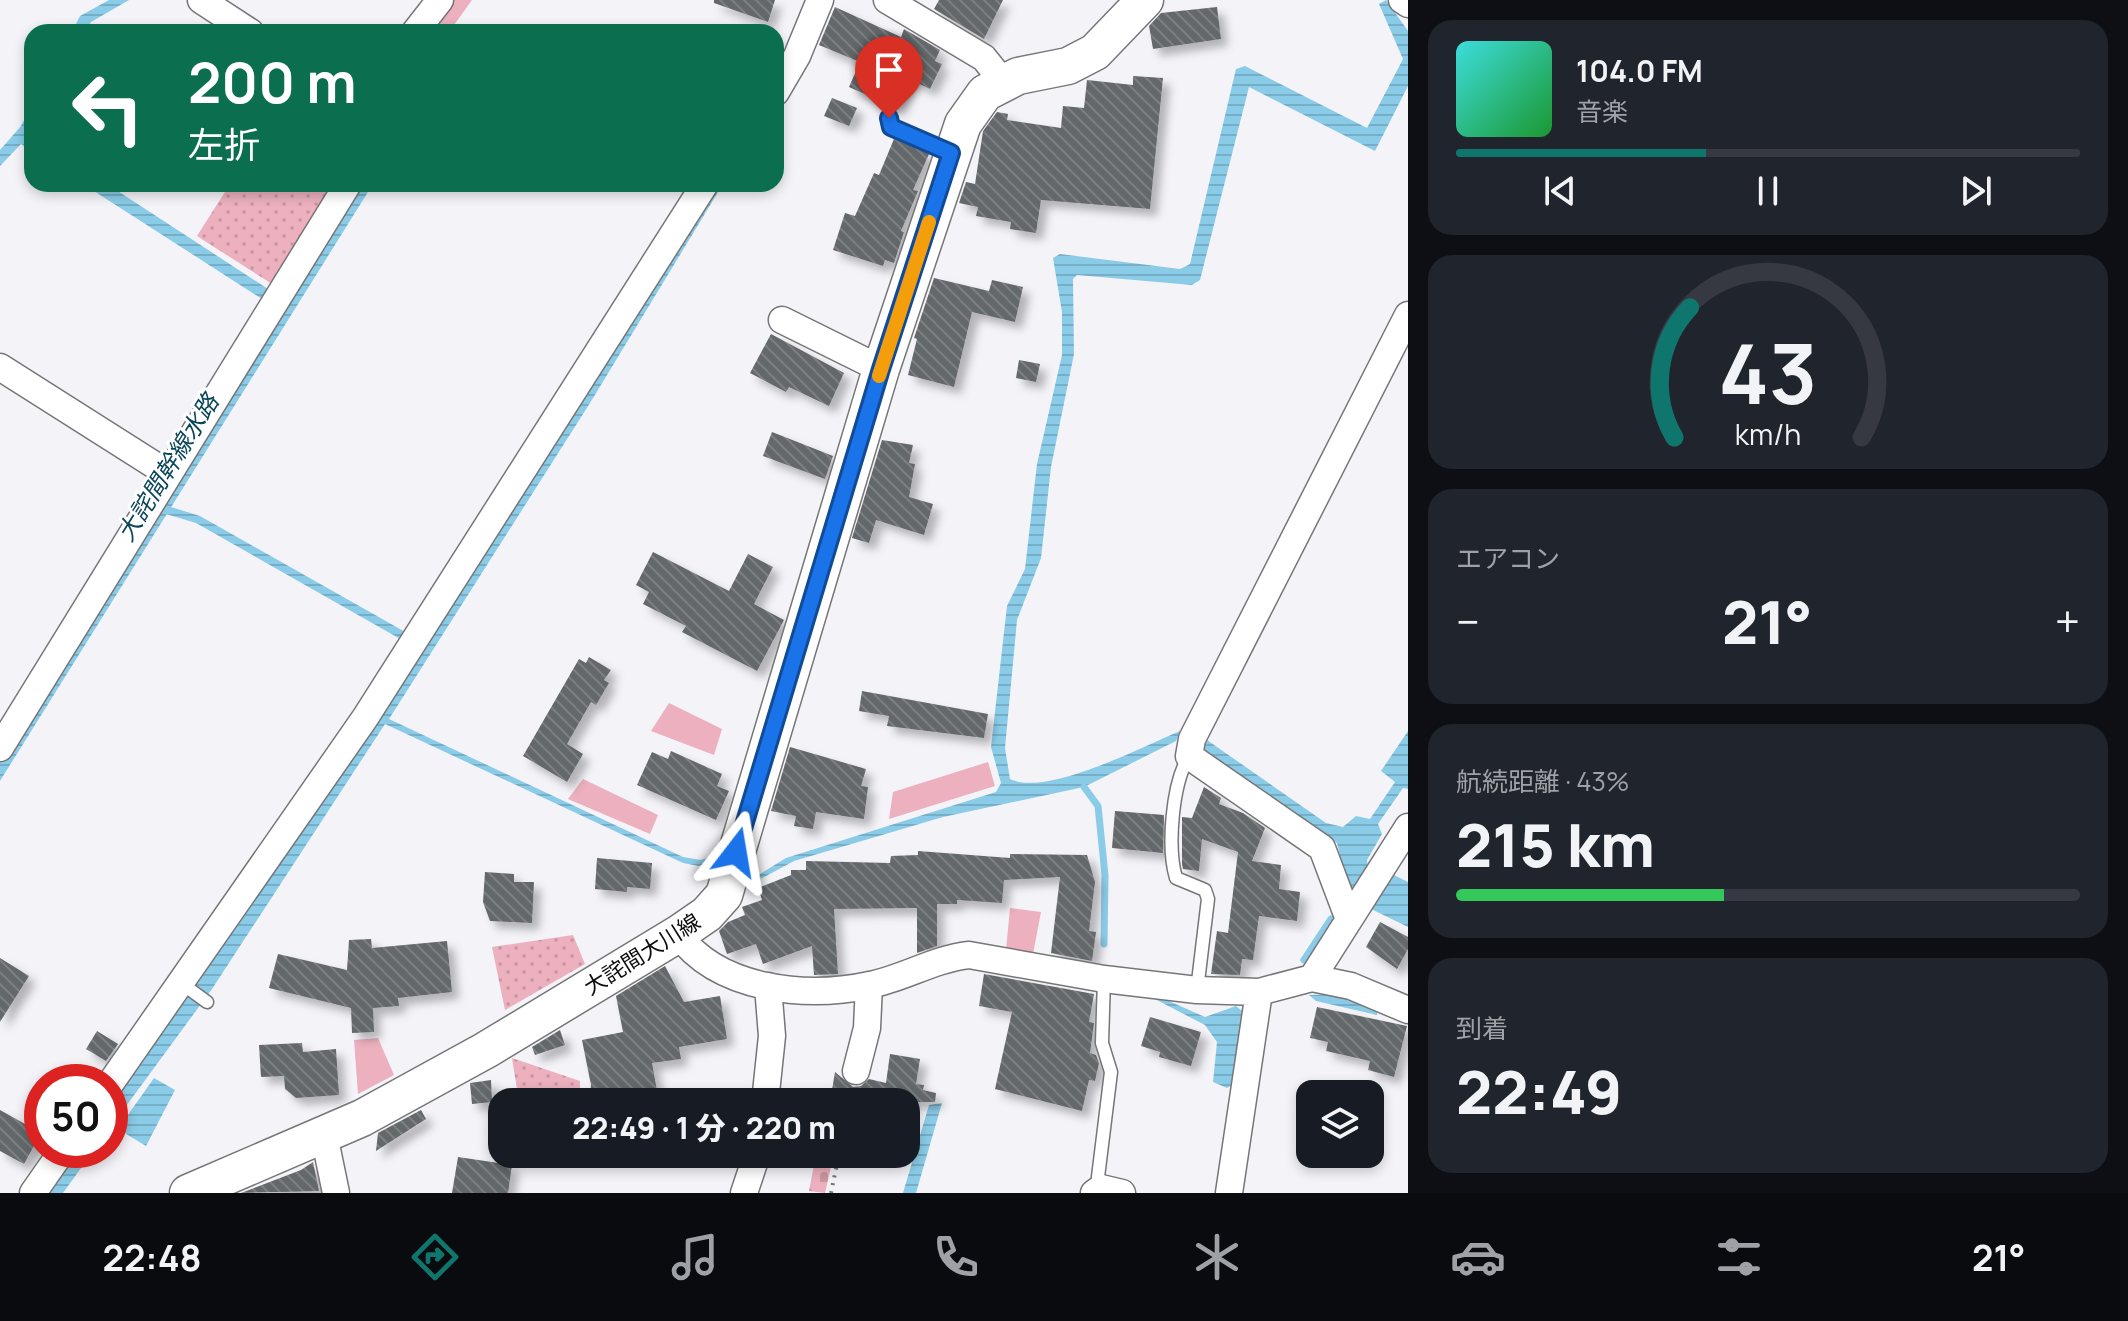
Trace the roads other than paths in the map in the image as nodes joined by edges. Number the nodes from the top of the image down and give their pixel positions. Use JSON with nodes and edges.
{"nodes":[{"id":1,"x":201,"y":0,"type":"edge"},
{"id":2,"x":440,"y":0,"type":"edge"},
{"id":3,"x":820,"y":0,"type":"edge"},
{"id":4,"x":887,"y":0,"type":"edge"},
{"id":5,"x":1402,"y":0,"type":"edge"},
{"id":6,"x":1134,"y":4,"type":"edge"},
{"id":7,"x":1408,"y":4,"type":"edge"},
{"id":8,"x":238,"y":24,"type":"edge"},
{"id":9,"x":421,"y":24,"type":"edge"},
{"id":10,"x":784,"y":78,"type":"edge"},
{"id":11,"x":1004,"y":83,"type":"junction"},
{"id":12,"x":889,"y":118,"type":"dead end"},
{"id":13,"x":951,"y":153,"type":"junction"},
{"id":14,"x":343,"y":192,"type":"edge"},
{"id":15,"x":700,"y":192,"type":"edge"},
{"id":16,"x":1408,"y":315,"type":"edge"},
{"id":17,"x":782,"y":320,"type":"dead end"},
{"id":18,"x":0,"y":367,"type":"edge"},
{"id":19,"x":881,"y":369,"type":"junction"},
{"id":20,"x":167,"y":473,"type":"junction"},
{"id":21,"x":0,"y":748,"type":"edge"},
{"id":22,"x":1189,"y":756,"type":"junction"},
{"id":23,"x":1408,"y":827,"type":"edge"},
{"id":24,"x":1352,"y":911,"type":"junction"},
{"id":25,"x":678,"y":934,"type":"junction"},
{"id":26,"x":1312,"y":978,"type":"junction"},
{"id":27,"x":1104,"y":979,"type":"junction"},
{"id":28,"x":181,"y":983,"type":"junction"},
{"id":29,"x":869,"y":985,"type":"junction"},
{"id":30,"x":768,"y":986,"type":"junction"},
{"id":31,"x":1197,"y":990,"type":"junction"},
{"id":32,"x":1259,"y":992,"type":"junction"},
{"id":33,"x":207,"y":1002,"type":"dead end"},
{"id":34,"x":1408,"y":1010,"type":"edge"},
{"id":35,"x":124,"y":1064,"type":"edge"},
{"id":36,"x":856,"y":1071,"type":"dead end"},
{"id":37,"x":766,"y":1088,"type":"edge"},
{"id":38,"x":324,"y":1135,"type":"junction"},
{"id":39,"x":50,"y":1168,"type":"edge"},
{"id":40,"x":752,"y":1168,"type":"edge"},
{"id":41,"x":1106,"y":1191,"type":"edge"},
{"id":42,"x":33,"y":1193,"type":"edge"},
{"id":43,"x":188,"y":1193,"type":"edge"},
{"id":44,"x":336,"y":1193,"type":"edge"},
{"id":45,"x":744,"y":1193,"type":"edge"},
{"id":46,"x":1229,"y":1193,"type":"edge"}],
"edges":[{"from":1,"to":8,"type":"street"},
{"from":2,"to":9,"type":"street"},
{"from":3,"to":10,"type":"street"},
{"from":4,"to":11,"type":"street"},
{"from":5,"to":7,"type":"street"},
{"from":6,"to":11,"type":"main road","name":"大詫間大川線"},
{"from":11,"to":13,"type":"main road","name":"大詫間大川線"},
{"from":12,"to":13,"type":"lane"},
{"from":13,"to":19,"type":"main road","name":"大詫間大川線"},
{"from":14,"to":20,"type":"street"},
{"from":15,"to":28,"type":"street"},
{"from":16,"to":22,"type":"street"},
{"from":17,"to":19,"type":"street"},
{"from":18,"to":20,"type":"street"},
{"from":19,"to":25,"type":"main road","name":"大詫間大川線"},
{"from":20,"to":21,"type":"street"},
{"from":22,"to":24,"type":"street"},
{"from":22,"to":31,"type":"lane"},
{"from":23,"to":24,"type":"street"},
{"from":24,"to":26,"type":"street"},
{"from":25,"to":30,"type":"street"},
{"from":25,"to":38,"type":"main road","name":"大詫間大川線"},
{"from":26,"to":32,"type":"street"},
{"from":26,"to":34,"type":"street"},
{"from":27,"to":29,"type":"street"},
{"from":27,"to":31,"type":"street"},
{"from":27,"to":41,"type":"lane"},
{"from":28,"to":33,"type":"lane"},
{"from":28,"to":35,"type":"street"},
{"from":29,"to":30,"type":"street"},
{"from":29,"to":36,"type":"street"},
{"from":30,"to":37,"type":"street"},
{"from":31,"to":32,"type":"street"},
{"from":32,"to":46,"type":"street"},
{"from":38,"to":43,"type":"main road","name":"大詫間大川線"},
{"from":38,"to":44,"type":"street"},
{"from":39,"to":42,"type":"street"},
{"from":40,"to":45,"type":"street"}]}
